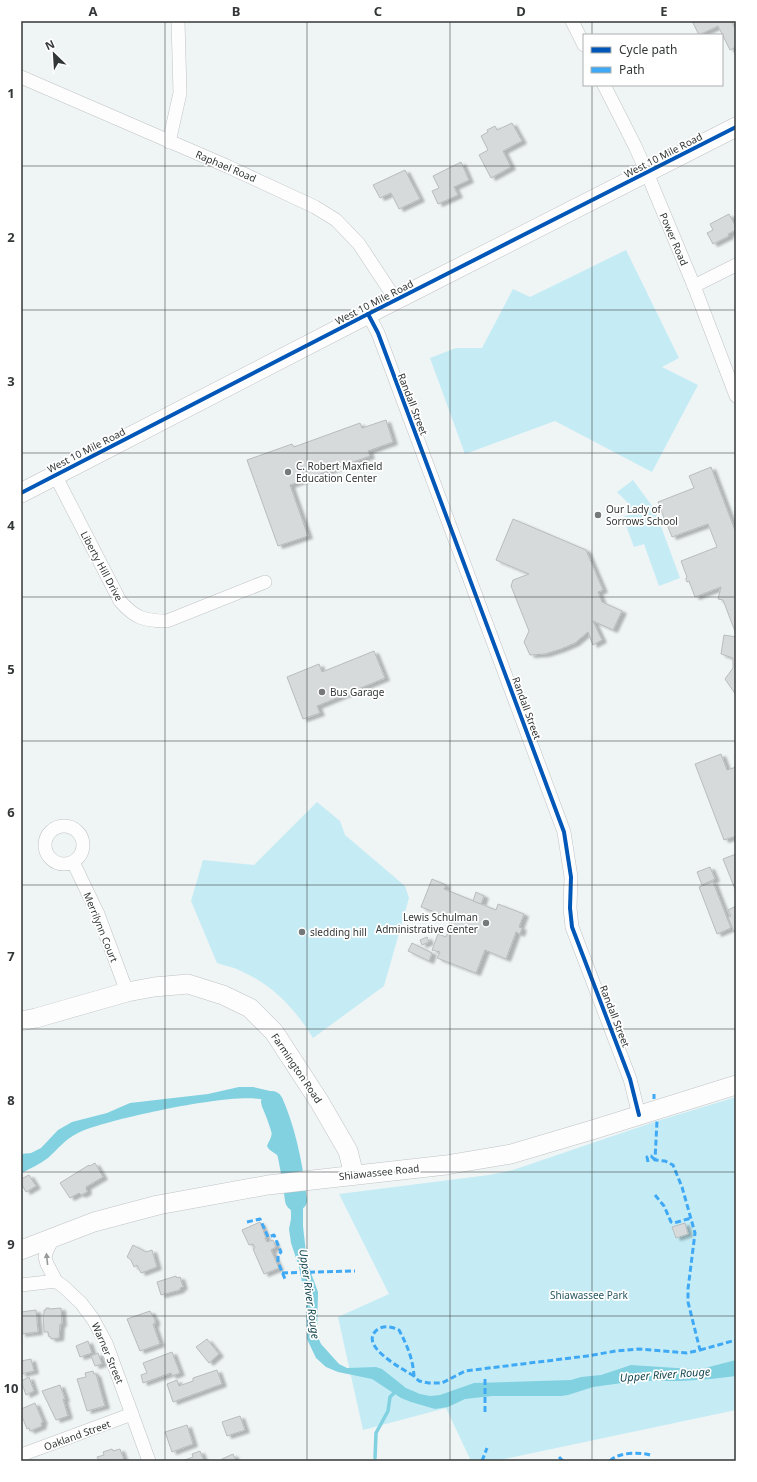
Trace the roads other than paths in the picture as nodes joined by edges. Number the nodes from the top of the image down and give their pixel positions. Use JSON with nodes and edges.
{"nodes":[{"id":1,"x":178,"y":21,"type":"edge"},
{"id":2,"x":572,"y":21,"type":"edge"},
{"id":3,"x":583,"y":43,"type":"edge"},
{"id":4,"x":21,"y":77,"type":"edge"},
{"id":5,"x":605,"y":86,"type":"edge"},
{"id":6,"x":736,"y":127,"type":"edge"},
{"id":7,"x":169,"y":142,"type":"junction"},
{"id":8,"x":647,"y":173,"type":"junction"},
{"id":9,"x":736,"y":265,"type":"edge"},
{"id":10,"x":694,"y":286,"type":"junction"},
{"id":11,"x":396,"y":300,"type":"junction"},
{"id":12,"x":368,"y":314,"type":"junction"},
{"id":13,"x":736,"y":396,"type":"edge"},
{"id":14,"x":55,"y":475,"type":"junction"},
{"id":15,"x":21,"y":493,"type":"edge"},
{"id":16,"x":265,"y":582,"type":"dead end"},
{"id":17,"x":73,"y":862,"type":"dead end"},
{"id":18,"x":127,"y":992,"type":"junction"},
{"id":19,"x":21,"y":1021,"type":"edge"},
{"id":20,"x":736,"y":1085,"type":"edge"},
{"id":21,"x":639,"y":1115,"type":"junction"},
{"id":22,"x":354,"y":1175,"type":"junction"},
{"id":23,"x":54,"y":1237,"type":"junction"},
{"id":24,"x":21,"y":1250,"type":"edge"},
{"id":25,"x":56,"y":1281,"type":"junction"},
{"id":26,"x":21,"y":1285,"type":"edge"},
{"id":27,"x":132,"y":1414,"type":"junction"},
{"id":28,"x":21,"y":1455,"type":"edge"},
{"id":29,"x":149,"y":1461,"type":"edge"}],
"edges":[{"from":1,"to":7,"type":"street"},
{"from":2,"to":3,"type":"street"},
{"from":4,"to":7,"type":"street","name":"Raphael Road"},
{"from":5,"to":8,"type":"street","name":"Power Road"},
{"from":6,"to":8,"type":"street","name":"West 10 Mile Road"},
{"from":7,"to":11,"type":"street","name":"Raphael Road"},
{"from":8,"to":10,"type":"street","name":"Power Road"},
{"from":8,"to":11,"type":"street","name":"West 10 Mile Road"},
{"from":9,"to":10,"type":"street"},
{"from":10,"to":13,"type":"street","name":"Power Road"},
{"from":11,"to":12,"type":"street","name":"West 10 Mile Road"},
{"from":12,"to":14,"type":"street","name":"West 10 Mile Road"},
{"from":12,"to":21,"type":"street","name":"Randall Street"},
{"from":14,"to":15,"type":"street","name":"West 10 Mile Road"},
{"from":14,"to":16,"type":"street","name":"Liberty Hill Drive"},
{"from":17,"to":18,"type":"street","name":"Merrilynn Court"},
{"from":18,"to":19,"type":"street","name":"Farmington Road"},
{"from":18,"to":22,"type":"street","name":"Farmington Road"},
{"from":20,"to":21,"type":"street","name":"Shiawassee Road"},
{"from":21,"to":22,"type":"street","name":"Shiawassee Road"},
{"from":22,"to":23,"type":"street","name":"Shiawassee Road"},
{"from":23,"to":24,"type":"street","name":"Shiawassee Road"},
{"from":25,"to":23,"type":"street","name":"Warner Street","one_way":true},
{"from":25,"to":26,"type":"street"},
{"from":25,"to":27,"type":"street","name":"Warner Street"},
{"from":27,"to":28,"type":"street","name":"Oakland Street"},
{"from":27,"to":29,"type":"street","name":"Warner Street"}]}
